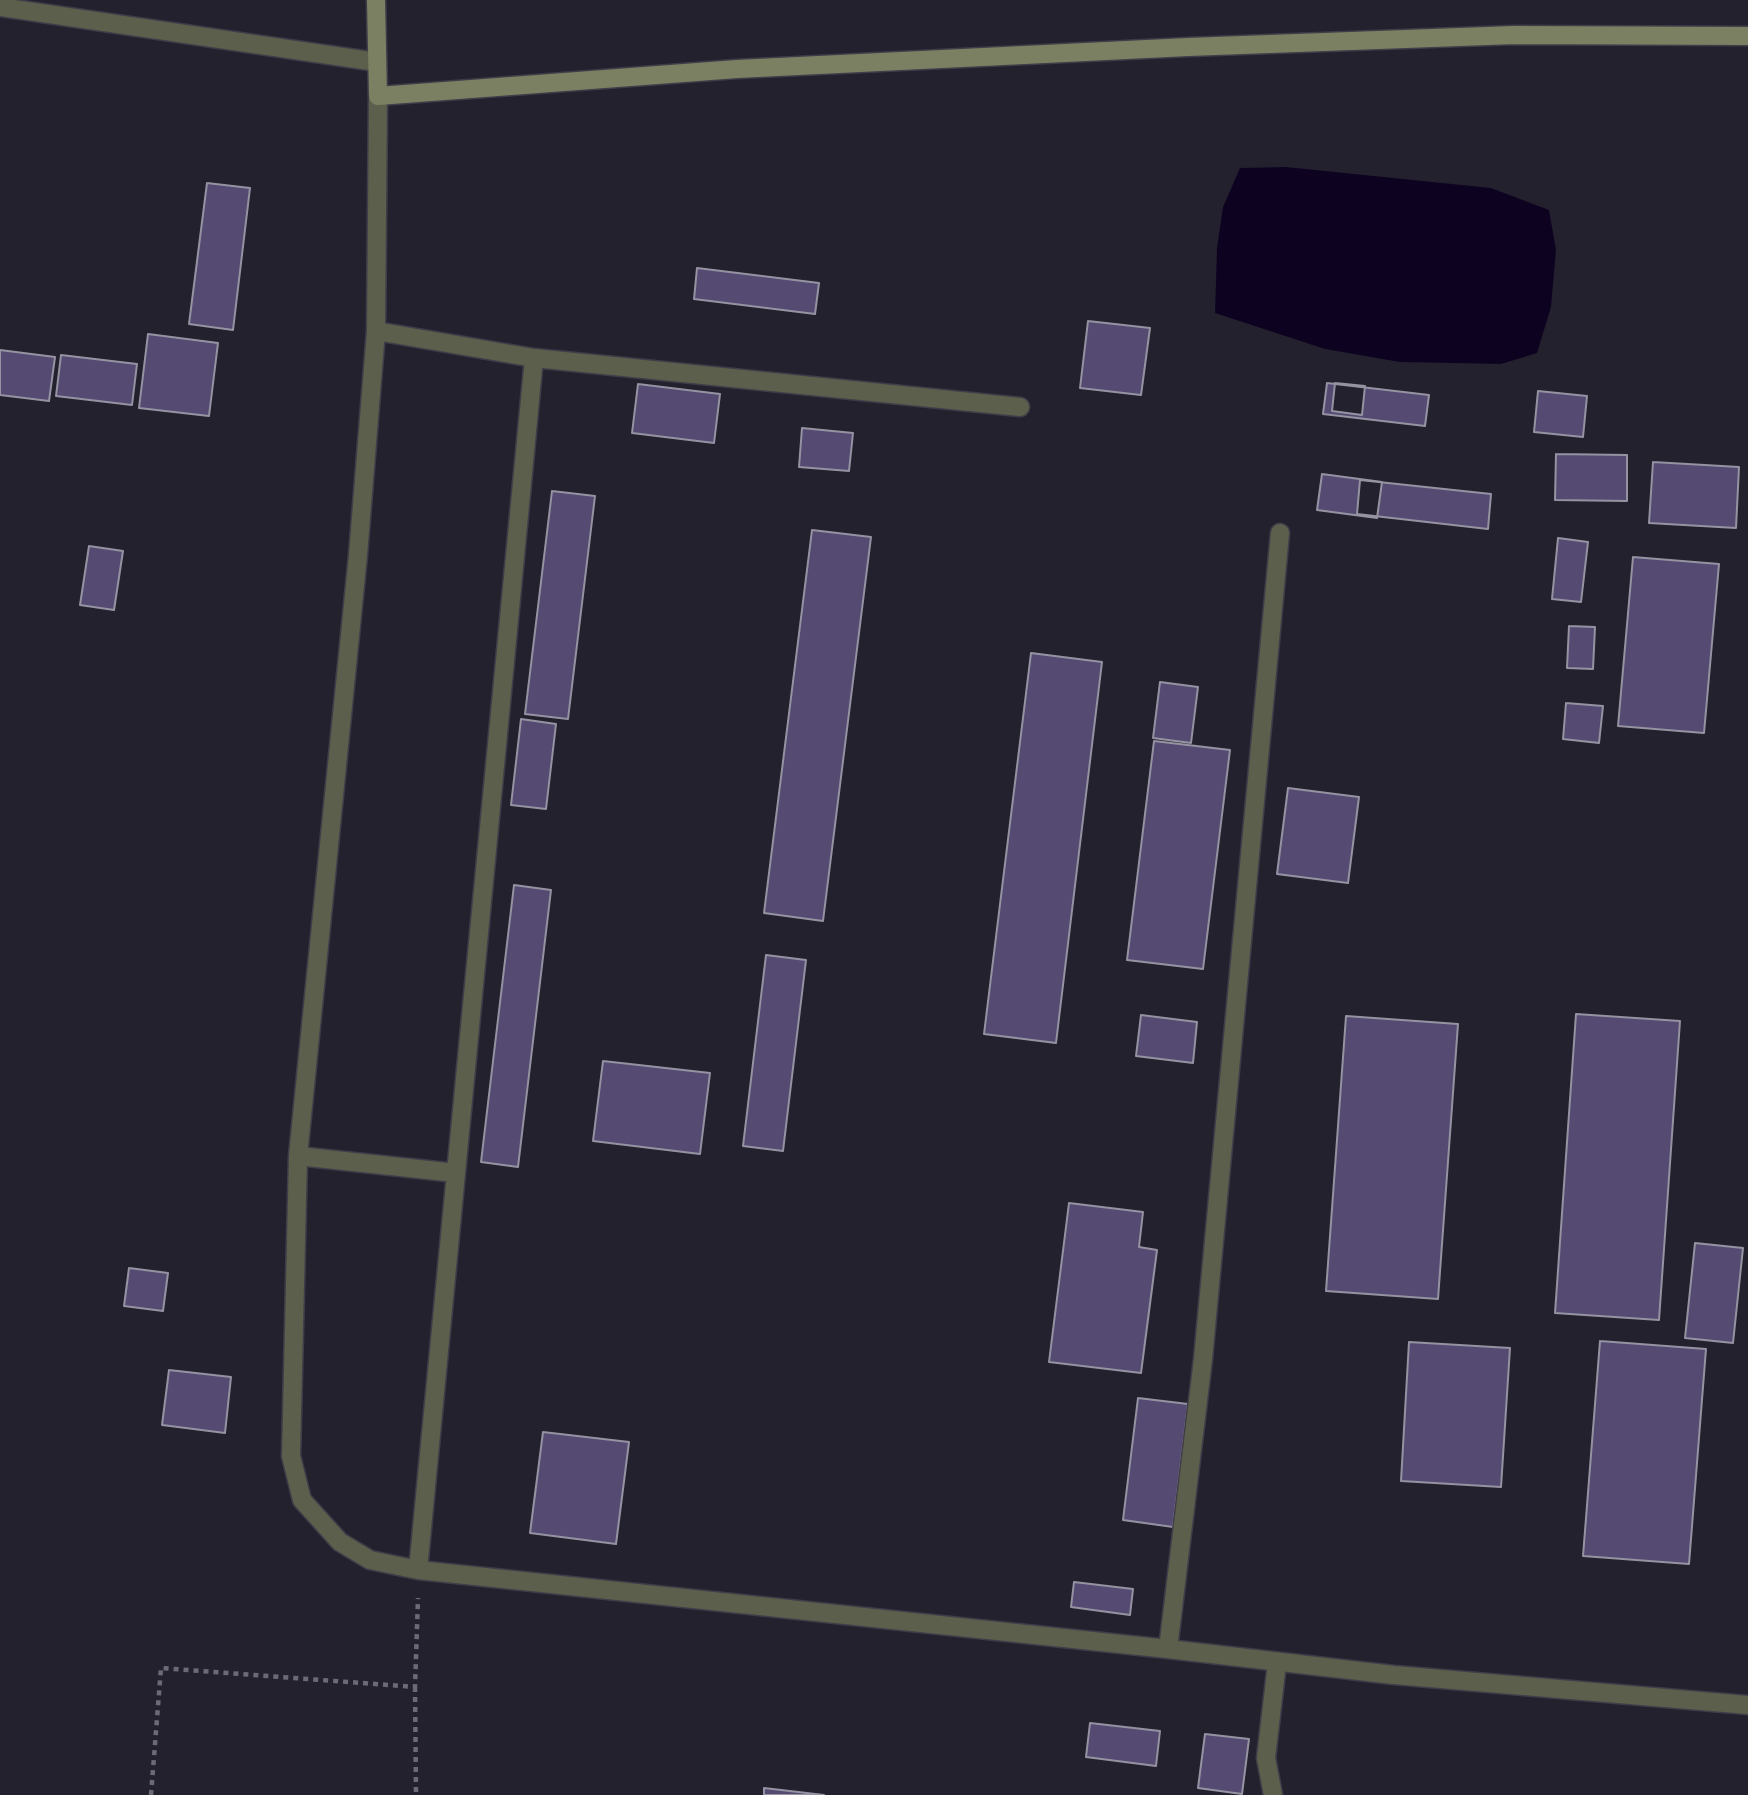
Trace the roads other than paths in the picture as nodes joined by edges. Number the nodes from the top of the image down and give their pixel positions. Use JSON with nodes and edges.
{"nodes":[{"id":1,"x":376,"y":0,"type":"edge"},
{"id":2,"x":0,"y":7,"type":"edge"},
{"id":3,"x":1748,"y":36,"type":"edge"},
{"id":4,"x":377,"y":62,"type":"junction"},
{"id":5,"x":378,"y":96,"type":"junction"},
{"id":6,"x":376,"y":331,"type":"junction"},
{"id":7,"x":534,"y":358,"type":"junction"},
{"id":8,"x":1020,"y":407,"type":"dead end"},
{"id":9,"x":1280,"y":533,"type":"dead end"},
{"id":10,"x":298,"y":1156,"type":"junction"},
{"id":11,"x":456,"y":1173,"type":"junction"},
{"id":12,"x":418,"y":1570,"type":"junction"},
{"id":13,"x":1168,"y":1649,"type":"junction"},
{"id":14,"x":1277,"y":1663,"type":"junction"},
{"id":15,"x":1748,"y":1705,"type":"edge"},
{"id":16,"x":1273,"y":1795,"type":"edge"}],
"edges":[{"from":1,"to":4,"type":"main road"},
{"from":2,"to":4,"type":"street"},
{"from":3,"to":5,"type":"main road"},
{"from":4,"to":5,"type":"main road"},
{"from":5,"to":6,"type":"street"},
{"from":6,"to":7,"type":"street"},
{"from":6,"to":10,"type":"street"},
{"from":7,"to":8,"type":"street"},
{"from":7,"to":11,"type":"street"},
{"from":9,"to":13,"type":"street"},
{"from":10,"to":11,"type":"street"},
{"from":10,"to":12,"type":"street"},
{"from":11,"to":12,"type":"street"},
{"from":12,"to":13,"type":"street"},
{"from":13,"to":14,"type":"street"},
{"from":14,"to":15,"type":"street"},
{"from":14,"to":16,"type":"street"}]}
